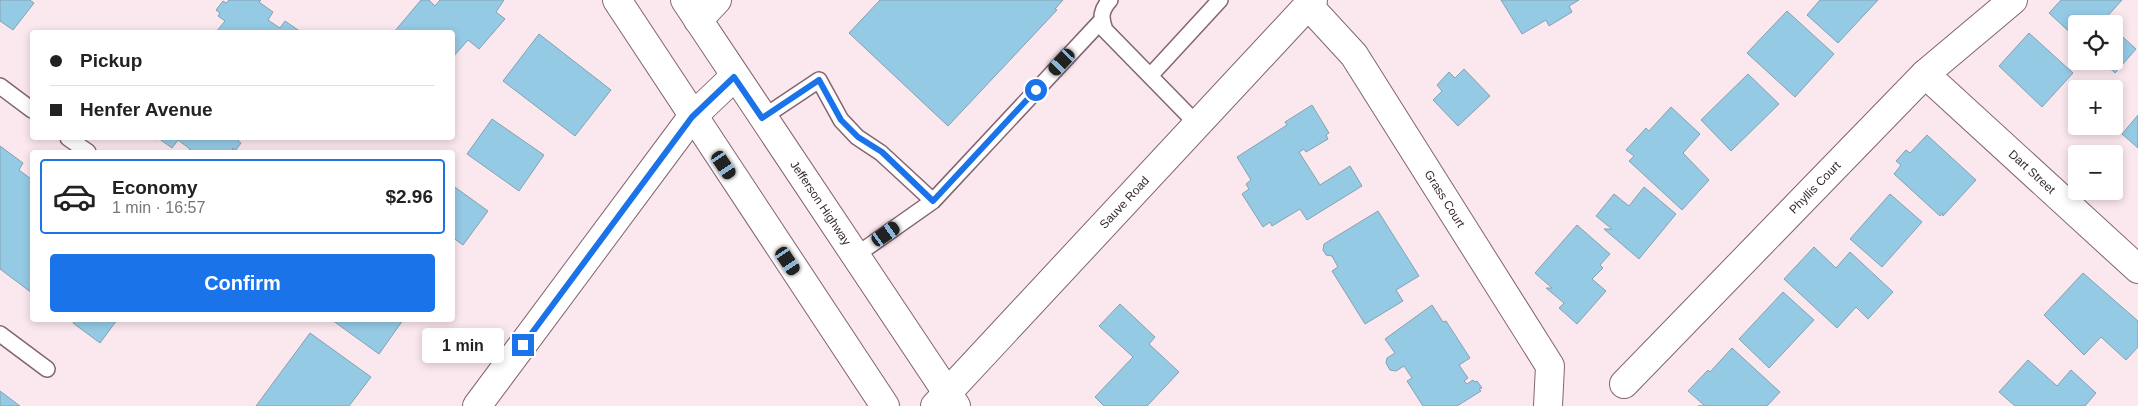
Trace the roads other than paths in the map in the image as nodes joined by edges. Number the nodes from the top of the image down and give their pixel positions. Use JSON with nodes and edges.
{"nodes":[{"id":1,"x":617,"y":0,"type":"edge"},
{"id":2,"x":717,"y":0,"type":"edge"},
{"id":3,"x":1110,"y":0,"type":"edge"},
{"id":4,"x":1220,"y":0,"type":"edge"},
{"id":5,"x":2013,"y":0,"type":"edge"},
{"id":6,"x":1311,"y":2,"type":"edge"},
{"id":7,"x":692,"y":10,"type":"edge"},
{"id":8,"x":1101,"y":21,"type":"junction"},
{"id":9,"x":1925,"y":74,"type":"junction"},
{"id":10,"x":1150,"y":76,"type":"junction"},
{"id":11,"x":734,"y":77,"type":"junction"},
{"id":12,"x":0,"y":86,"type":"edge"},
{"id":13,"x":30,"y":108,"type":"edge"},
{"id":14,"x":692,"y":117,"type":"junction"},
{"id":15,"x":762,"y":118,"type":"junction"},
{"id":16,"x":1197,"y":124,"type":"junction"},
{"id":17,"x":71,"y":140,"type":"edge"},
{"id":18,"x":85,"y":150,"type":"edge"},
{"id":19,"x":933,"y":201,"type":"junction"},
{"id":20,"x":855,"y":256,"type":"junction"},
{"id":21,"x":2138,"y":269,"type":"edge"},
{"id":22,"x":0,"y":334,"type":"edge"},
{"id":23,"x":47,"y":369,"type":"dead end"},
{"id":24,"x":1624,"y":384,"type":"dead end"},
{"id":25,"x":946,"y":402,"type":"edge"},
{"id":26,"x":477,"y":406,"type":"edge"},
{"id":27,"x":885,"y":406,"type":"edge"},
{"id":28,"x":1548,"y":406,"type":"edge"}],
"edges":[{"from":1,"to":14,"type":"street"},
{"from":2,"to":7,"type":"street"},
{"from":3,"to":8,"type":"lane"},
{"from":4,"to":10,"type":"lane"},
{"from":5,"to":9,"type":"street","name":"Phyllis Court"},
{"from":6,"to":16,"type":"street","name":"Sauve Road"},
{"from":6,"to":28,"type":"street","name":"Grass Court"},
{"from":7,"to":11,"type":"street","name":"Jefferson Highway"},
{"from":8,"to":10,"type":"lane"},
{"from":8,"to":19,"type":"lane"},
{"from":9,"to":21,"type":"street","name":"Dart Street"},
{"from":9,"to":24,"type":"street","name":"Phyllis Court"},
{"from":10,"to":16,"type":"lane"},
{"from":11,"to":14,"type":"street"},
{"from":11,"to":15,"type":"street","name":"Jefferson Highway"},
{"from":12,"to":13,"type":"lane"},
{"from":14,"to":26,"type":"street"},
{"from":14,"to":27,"type":"street"},
{"from":15,"to":19,"type":"lane"},
{"from":15,"to":20,"type":"street","name":"Jefferson Highway"},
{"from":16,"to":25,"type":"street","name":"Sauve Road"},
{"from":17,"to":18,"type":"lane"},
{"from":19,"to":20,"type":"lane"},
{"from":20,"to":25,"type":"street","name":"Jefferson Highway"},
{"from":22,"to":23,"type":"lane"}]}
